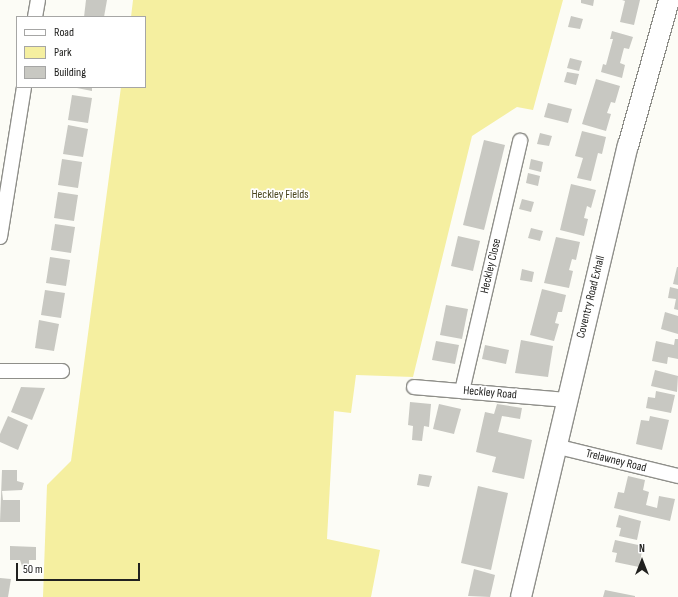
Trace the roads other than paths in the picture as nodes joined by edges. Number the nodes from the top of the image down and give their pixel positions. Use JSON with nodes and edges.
{"nodes":[{"id":1,"x":38,"y":0,"type":"edge"},
{"id":2,"x":669,"y":0,"type":"edge"},
{"id":3,"x":35,"y":16,"type":"edge"},
{"id":4,"x":24,"y":88,"type":"edge"},
{"id":5,"x":520,"y":142,"type":"dead end"},
{"id":6,"x":0,"y":237,"type":"edge"},
{"id":7,"x":0,"y":371,"type":"edge"},
{"id":8,"x":62,"y":371,"type":"dead end"},
{"id":9,"x":414,"y":387,"type":"dead end"},
{"id":10,"x":462,"y":391,"type":"junction"},
{"id":11,"x":566,"y":400,"type":"junction"},
{"id":12,"x":555,"y":446,"type":"junction"},
{"id":13,"x":678,"y":476,"type":"edge"},
{"id":14,"x":520,"y":597,"type":"edge"}],
"edges":[{"from":1,"to":3,"type":"street"},
{"from":2,"to":11,"type":"main road","name":"Coventry Road Exhall"},
{"from":4,"to":6,"type":"street"},
{"from":5,"to":10,"type":"street","name":"Heckley Close"},
{"from":7,"to":8,"type":"street"},
{"from":9,"to":10,"type":"street","name":"Heckley Road"},
{"from":10,"to":11,"type":"street","name":"Heckley Road"},
{"from":11,"to":12,"type":"main road","name":"Coventry Road Exhall"},
{"from":12,"to":13,"type":"street","name":"Trelawney Road"},
{"from":12,"to":14,"type":"main road","name":"Coventry Road Exhall"}]}
